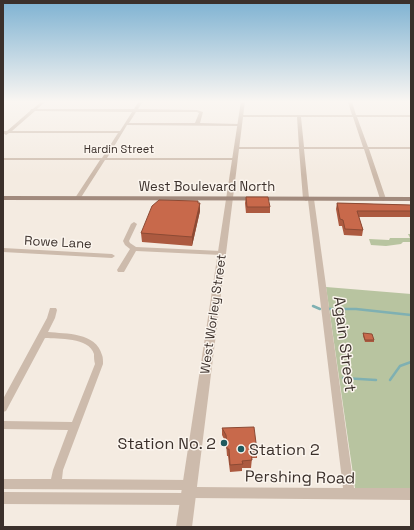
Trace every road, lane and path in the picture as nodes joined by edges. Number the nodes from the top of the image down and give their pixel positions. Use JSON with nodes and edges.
{"nodes":[{"id":1,"x":125,"y":126,"type":"edge"},
{"id":2,"x":239,"y":126,"type":"edge"},
{"id":3,"x":300,"y":126,"type":"edge"},
{"id":4,"x":357,"y":126,"type":"edge"},
{"id":5,"x":5,"y":132,"type":"edge"},
{"id":6,"x":121,"y":132,"type":"junction"},
{"id":7,"x":3,"y":136,"type":"edge"},
{"id":8,"x":236,"y":148,"type":"junction"},
{"id":9,"x":302,"y":148,"type":"junction"},
{"id":10,"x":365,"y":148,"type":"junction"},
{"id":11,"x":411,"y":148,"type":"edge"},
{"id":12,"x":3,"y":159,"type":"edge"},
{"id":13,"x":103,"y":159,"type":"junction"},
{"id":14,"x":235,"y":159,"type":"junction"},
{"id":15,"x":78,"y":198,"type":"junction"},
{"id":16,"x":4,"y":199,"type":"edge"},
{"id":17,"x":229,"y":199,"type":"junction"},
{"id":18,"x":308,"y":199,"type":"junction"},
{"id":19,"x":383,"y":199,"type":"junction"},
{"id":20,"x":411,"y":199,"type":"edge"},
{"id":21,"x":134,"y":224,"type":"dead end"},
{"id":22,"x":134,"y":249,"type":"junction"},
{"id":23,"x":3,"y":251,"type":"edge"},
{"id":24,"x":221,"y":253,"type":"junction"},
{"id":25,"x":112,"y":256,"type":"dead end"},
{"id":26,"x":121,"y":270,"type":"dead end"},
{"id":27,"x":53,"y":310,"type":"dead end"},
{"id":28,"x":42,"y":335,"type":"junction"},
{"id":29,"x":3,"y":408,"type":"edge"},
{"id":30,"x":3,"y":425,"type":"edge"},
{"id":31,"x":75,"y":426,"type":"junction"},
{"id":32,"x":3,"y":484,"type":"edge"},
{"id":33,"x":55,"y":484,"type":"junction"},
{"id":34,"x":189,"y":492,"type":"junction"},
{"id":35,"x":349,"y":494,"type":"junction"},
{"id":36,"x":411,"y":494,"type":"edge"},
{"id":37,"x":3,"y":498,"type":"edge"},
{"id":38,"x":184,"y":527,"type":"edge"}],
"edges":[{"from":1,"to":6,"type":"street"},
{"from":2,"to":8,"type":"street","name":"West Worley Street"},
{"from":3,"to":9,"type":"street","name":"Again Street"},
{"from":4,"to":10,"type":"street"},
{"from":5,"to":6,"type":"street"},
{"from":5,"to":7,"type":"street"},
{"from":6,"to":13,"type":"street"},
{"from":8,"to":9,"type":"street"},
{"from":8,"to":14,"type":"street","name":"West Worley Street"},
{"from":9,"to":10,"type":"street"},
{"from":9,"to":18,"type":"street","name":"Again Street"},
{"from":10,"to":11,"type":"street"},
{"from":10,"to":19,"type":"street"},
{"from":12,"to":13,"type":"street","name":"Hardin Street"},
{"from":13,"to":14,"type":"street","name":"Hardin Street"},
{"from":13,"to":15,"type":"street"},
{"from":14,"to":17,"type":"street","name":"West Worley Street"},
{"from":15,"to":16,"type":"main road","name":"West Boulevard North"},
{"from":15,"to":17,"type":"main road","name":"West Boulevard North"},
{"from":17,"to":18,"type":"main road","name":"West Boulevard North"},
{"from":17,"to":24,"type":"street","name":"West Worley Street"},
{"from":18,"to":19,"type":"main road","name":"West Boulevard North"},
{"from":18,"to":35,"type":"street","name":"Again Street"},
{"from":19,"to":20,"type":"main road","name":"West Boulevard North"},
{"from":21,"to":22,"type":"street"},
{"from":22,"to":24,"type":"street"},
{"from":22,"to":26,"type":"street"},
{"from":23,"to":25,"type":"street","name":"Rowe Lane"},
{"from":24,"to":34,"type":"street","name":"West Worley Street"},
{"from":27,"to":28,"type":"street"},
{"from":28,"to":29,"type":"street"},
{"from":28,"to":31,"type":"street"},
{"from":30,"to":31,"type":"street"},
{"from":31,"to":33,"type":"street"},
{"from":32,"to":33,"type":"street","name":"Pershing Road"},
{"from":33,"to":34,"type":"street","name":"Pershing Road"},
{"from":34,"to":35,"type":"street","name":"Pershing Road"},
{"from":34,"to":37,"type":"street"},
{"from":34,"to":38,"type":"street","name":"West Worley Street"},
{"from":35,"to":36,"type":"street","name":"Pershing Road"}]}
